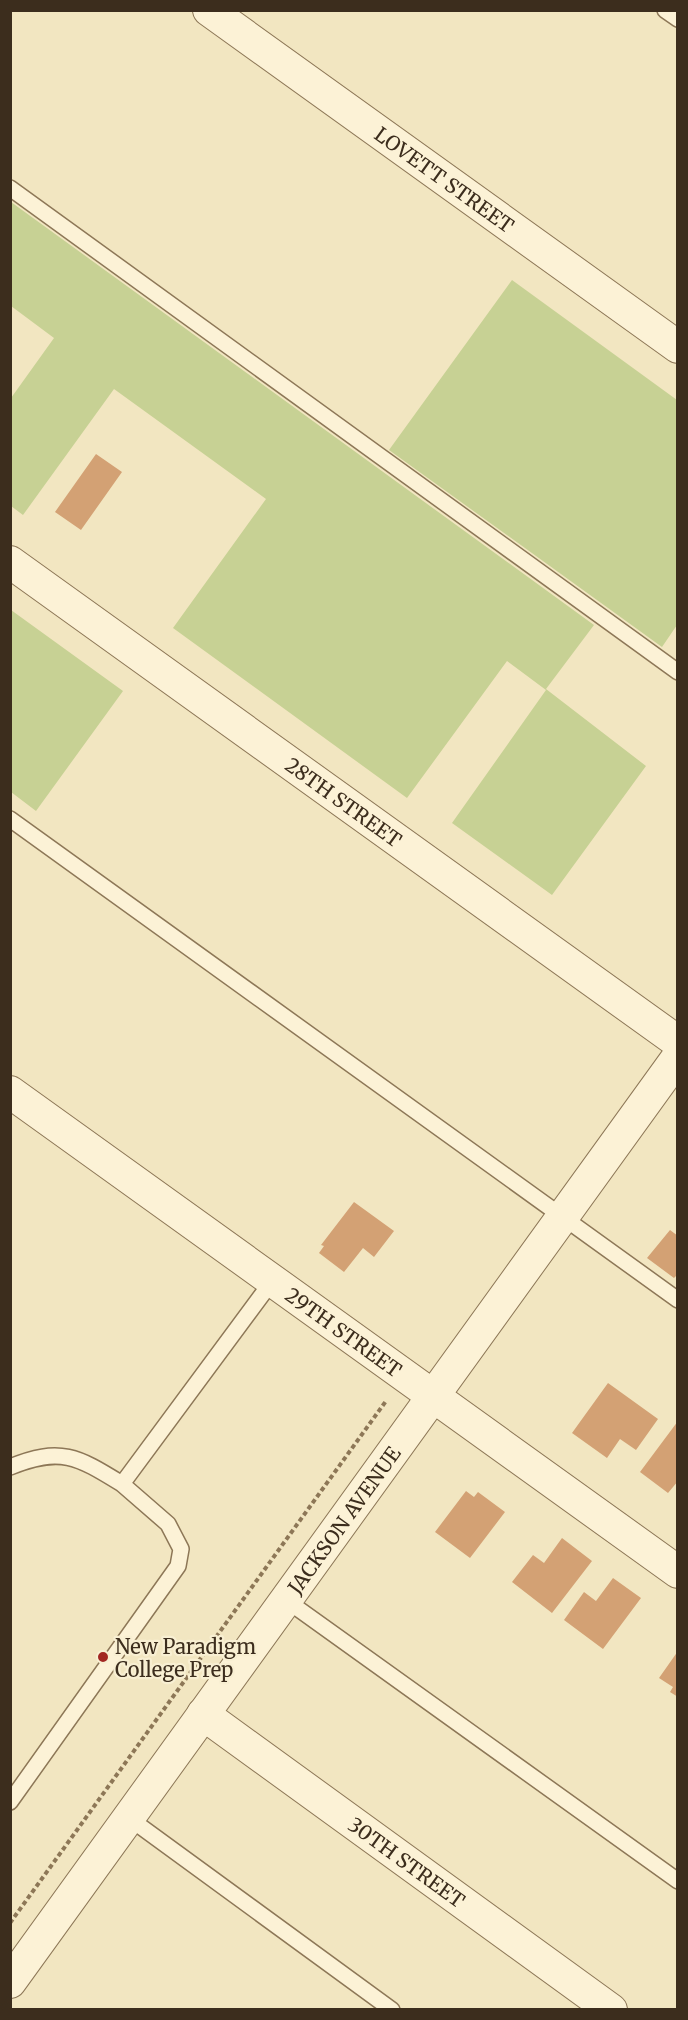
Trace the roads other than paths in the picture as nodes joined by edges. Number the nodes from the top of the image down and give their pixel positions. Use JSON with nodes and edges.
{"nodes":[{"id":1,"x":209,"y":10,"type":"edge"},
{"id":2,"x":665,"y":10,"type":"edge"},
{"id":3,"x":678,"y":20,"type":"edge"},
{"id":4,"x":10,"y":188,"type":"edge"},
{"id":5,"x":678,"y":347,"type":"edge"},
{"id":6,"x":10,"y":561,"type":"edge"},
{"id":7,"x":678,"y":672,"type":"edge"},
{"id":8,"x":10,"y":819,"type":"edge"},
{"id":9,"x":678,"y":1042,"type":"edge"},
{"id":10,"x":678,"y":1057,"type":"edge"},
{"id":11,"x":10,"y":1092,"type":"edge"},
{"id":12,"x":562,"y":1217,"type":"junction"},
{"id":13,"x":273,"y":1280,"type":"junction"},
{"id":14,"x":678,"y":1300,"type":"edge"},
{"id":15,"x":434,"y":1396,"type":"junction"},
{"id":16,"x":10,"y":1467,"type":"edge"},
{"id":17,"x":122,"y":1484,"type":"junction"},
{"id":18,"x":678,"y":1572,"type":"edge"},
{"id":19,"x":286,"y":1600,"type":"junction"},
{"id":20,"x":203,"y":1714,"type":"junction"},
{"id":21,"x":10,"y":1802,"type":"edge"},
{"id":22,"x":129,"y":1818,"type":"junction"},
{"id":23,"x":678,"y":1881,"type":"edge"},
{"id":24,"x":10,"y":1982,"type":"edge"},
{"id":25,"x":392,"y":2010,"type":"edge"},
{"id":26,"x":611,"y":2010,"type":"edge"}],
"edges":[{"from":1,"to":5,"type":"street","name":"LOVETT STREET"},
{"from":2,"to":3,"type":"lane"},
{"from":4,"to":7,"type":"lane"},
{"from":6,"to":9,"type":"street","name":"28TH STREET"},
{"from":8,"to":12,"type":"lane"},
{"from":10,"to":12,"type":"street","name":"JACKSON AVENUE"},
{"from":11,"to":13,"type":"street","name":"29TH STREET"},
{"from":12,"to":14,"type":"lane"},
{"from":12,"to":15,"type":"street","name":"JACKSON AVENUE"},
{"from":13,"to":15,"type":"street","name":"29TH STREET"},
{"from":13,"to":17,"type":"lane"},
{"from":15,"to":18,"type":"street","name":"29TH STREET"},
{"from":15,"to":19,"type":"street","name":"JACKSON AVENUE"},
{"from":16,"to":17,"type":"lane"},
{"from":17,"to":21,"type":"lane"},
{"from":19,"to":20,"type":"street","name":"JACKSON AVENUE"},
{"from":19,"to":23,"type":"lane"},
{"from":20,"to":22,"type":"street","name":"JACKSON AVENUE"},
{"from":20,"to":26,"type":"street","name":"30TH STREET"},
{"from":22,"to":24,"type":"street","name":"JACKSON AVENUE"},
{"from":22,"to":25,"type":"lane"}]}
